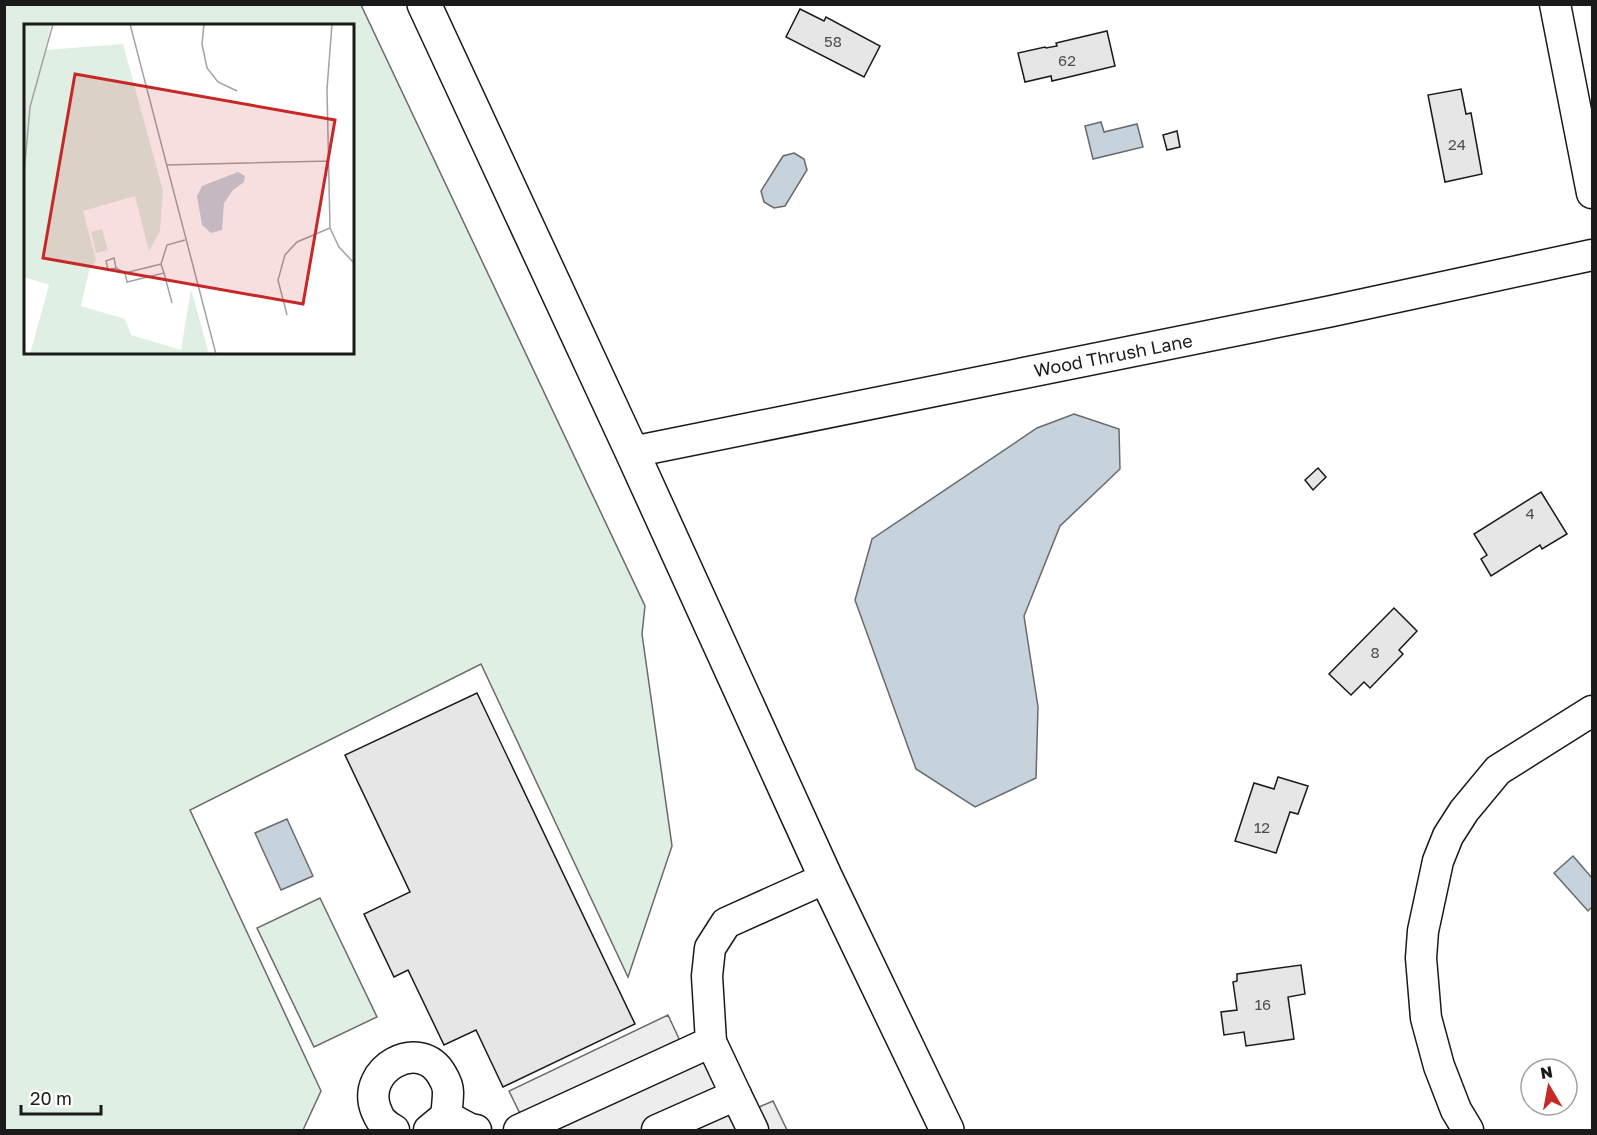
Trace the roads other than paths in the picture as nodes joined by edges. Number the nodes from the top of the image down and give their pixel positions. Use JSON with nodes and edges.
{"nodes":[{"id":1,"x":424,"y":4,"type":"edge"},
{"id":2,"x":1554,"y":4,"type":"edge"},
{"id":3,"x":1593,"y":193,"type":"edge"},
{"id":4,"x":1593,"y":255,"type":"edge"},
{"id":5,"x":632,"y":452,"type":"junction"},
{"id":6,"x":1593,"y":711,"type":"edge"},
{"id":7,"x":826,"y":878,"type":"junction"},
{"id":8,"x":711,"y":1042,"type":"junction"},
{"id":9,"x":736,"y":1095,"type":"junction"},
{"id":10,"x":437,"y":1123,"type":"edge"},
{"id":11,"x":394,"y":1131,"type":"edge"},
{"id":12,"x":476,"y":1131,"type":"edge"},
{"id":13,"x":519,"y":1131,"type":"edge"},
{"id":14,"x":657,"y":1131,"type":"edge"},
{"id":15,"x":753,"y":1131,"type":"edge"},
{"id":16,"x":947,"y":1131,"type":"edge"},
{"id":17,"x":1468,"y":1131,"type":"edge"}],
"edges":[{"from":1,"to":5,"type":"highway"},
{"from":2,"to":3,"type":"street"},
{"from":4,"to":5,"type":"street","name":"Wood Thrush Lane"},
{"from":5,"to":7,"type":"highway"},
{"from":6,"to":17,"type":"street"},
{"from":7,"to":8,"type":"street"},
{"from":7,"to":16,"type":"highway"},
{"from":8,"to":9,"type":"street"},
{"from":8,"to":13,"type":"street"},
{"from":9,"to":14,"type":"street"},
{"from":9,"to":15,"type":"street"},
{"from":10,"to":11,"type":"street"},
{"from":10,"to":12,"type":"street"}]}
